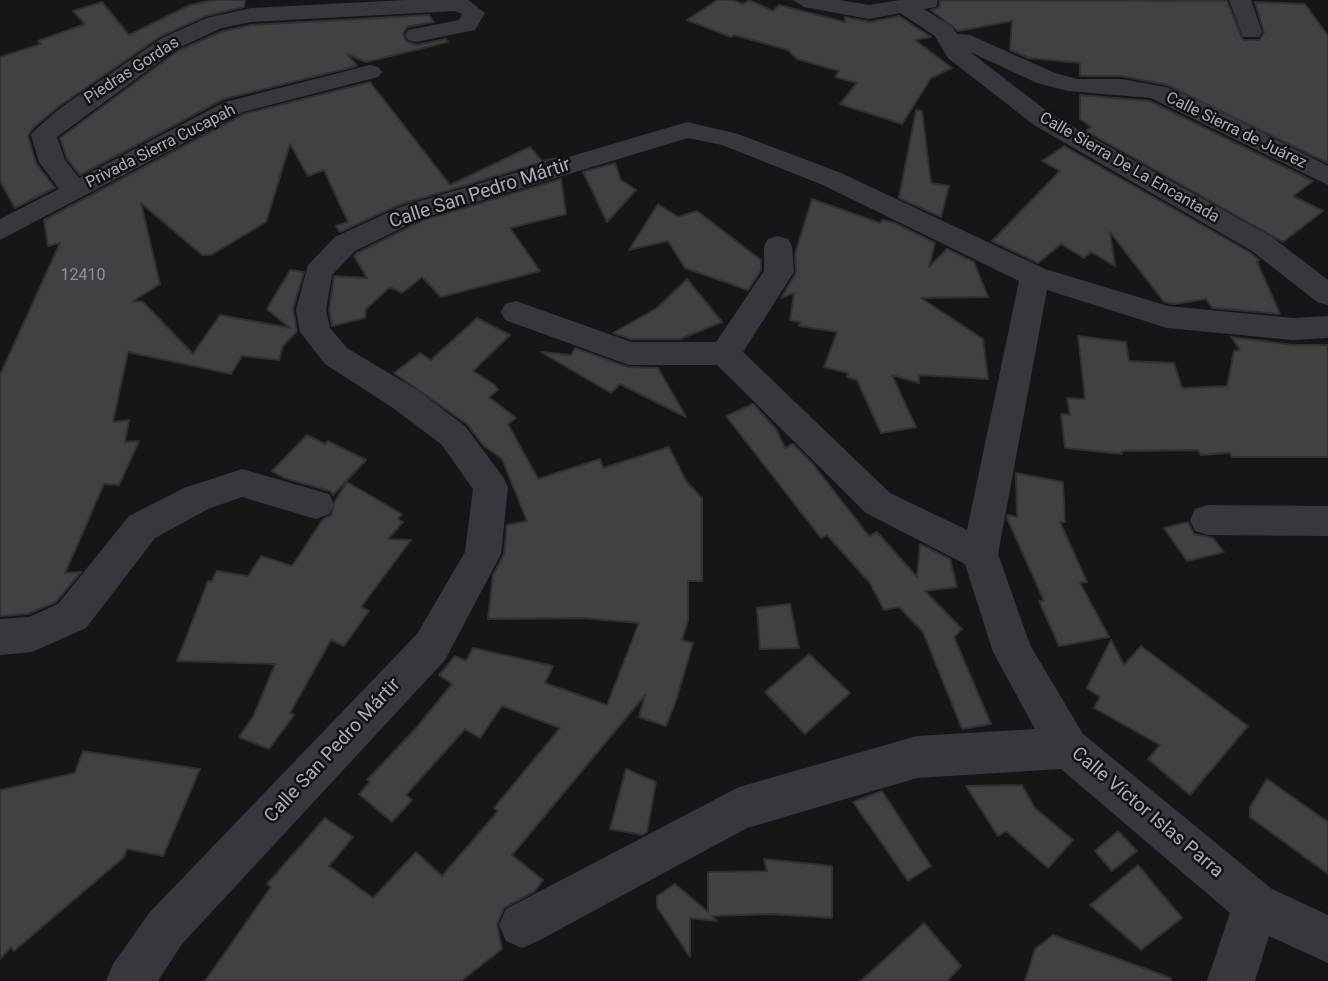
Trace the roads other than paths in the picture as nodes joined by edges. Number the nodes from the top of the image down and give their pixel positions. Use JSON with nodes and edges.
{"nodes":[{"id":1,"x":804,"y":0,"type":"edge"},
{"id":2,"x":937,"y":0,"type":"edge"},
{"id":3,"x":1240,"y":0,"type":"edge"},
{"id":4,"x":875,"y":6,"type":"edge"},
{"id":5,"x":905,"y":7,"type":"junction"},
{"id":6,"x":944,"y":32,"type":"junction"},
{"id":7,"x":1251,"y":32,"type":"dead end"},
{"id":8,"x":416,"y":35,"type":"dead end"},
{"id":9,"x":370,"y":72,"type":"dead end"},
{"id":10,"x":1328,"y":177,"type":"edge"},
{"id":11,"x":75,"y":191,"type":"junction"},
{"id":12,"x":0,"y":231,"type":"edge"},
{"id":13,"x":778,"y":246,"type":"dead end"},
{"id":14,"x":1035,"y":276,"type":"junction"},
{"id":15,"x":1328,"y":295,"type":"edge"},
{"id":16,"x":516,"y":312,"type":"dead end"},
{"id":17,"x":1328,"y":327,"type":"edge"},
{"id":18,"x":725,"y":354,"type":"junction"},
{"id":19,"x":316,"y":504,"type":"dead end"},
{"id":20,"x":1208,"y":520,"type":"dead end"},
{"id":21,"x":1328,"y":521,"type":"edge"},
{"id":22,"x":980,"y":554,"type":"junction"},
{"id":23,"x":0,"y":636,"type":"edge"},
{"id":24,"x":1069,"y":748,"type":"junction"},
{"id":25,"x":1256,"y":905,"type":"junction"},
{"id":26,"x":522,"y":925,"type":"dead end"},
{"id":27,"x":1328,"y":940,"type":"edge"},
{"id":28,"x":130,"y":981,"type":"edge"},
{"id":29,"x":1231,"y":981,"type":"edge"}],
"edges":[{"from":1,"to":4,"type":"street"},
{"from":2,"to":5,"type":"street"},
{"from":3,"to":7,"type":"street"},
{"from":4,"to":5,"type":"street"},
{"from":5,"to":6,"type":"street","name":"Calle Sierra De La Encantada"},
{"from":6,"to":10,"type":"street","name":"Calle Sierra de Juárez"},
{"from":6,"to":15,"type":"street","name":"Calle Sierra De La Encantada"},
{"from":8,"to":11,"type":"street","name":"Piedras Gordas"},
{"from":9,"to":11,"type":"street","name":"Privada Sierra Cucapah"},
{"from":11,"to":12,"type":"street","name":"Privada Sierra Cucapah"},
{"from":13,"to":18,"type":"street"},
{"from":14,"to":17,"type":"street","name":"Calle San Pedro Mártir"},
{"from":14,"to":22,"type":"street","name":"Calle Víctor Islas Parra"},
{"from":14,"to":28,"type":"street","name":"Calle San Pedro Mártir"},
{"from":16,"to":18,"type":"street"},
{"from":18,"to":22,"type":"street"},
{"from":19,"to":23,"type":"street"},
{"from":20,"to":21,"type":"street"},
{"from":22,"to":24,"type":"street","name":"Calle Víctor Islas Parra"},
{"from":24,"to":25,"type":"street","name":"Calle Víctor Islas Parra"},
{"from":24,"to":26,"type":"street"},
{"from":25,"to":27,"type":"street","name":"Calle Víctor Islas Parra"},
{"from":25,"to":29,"type":"street"}]}
